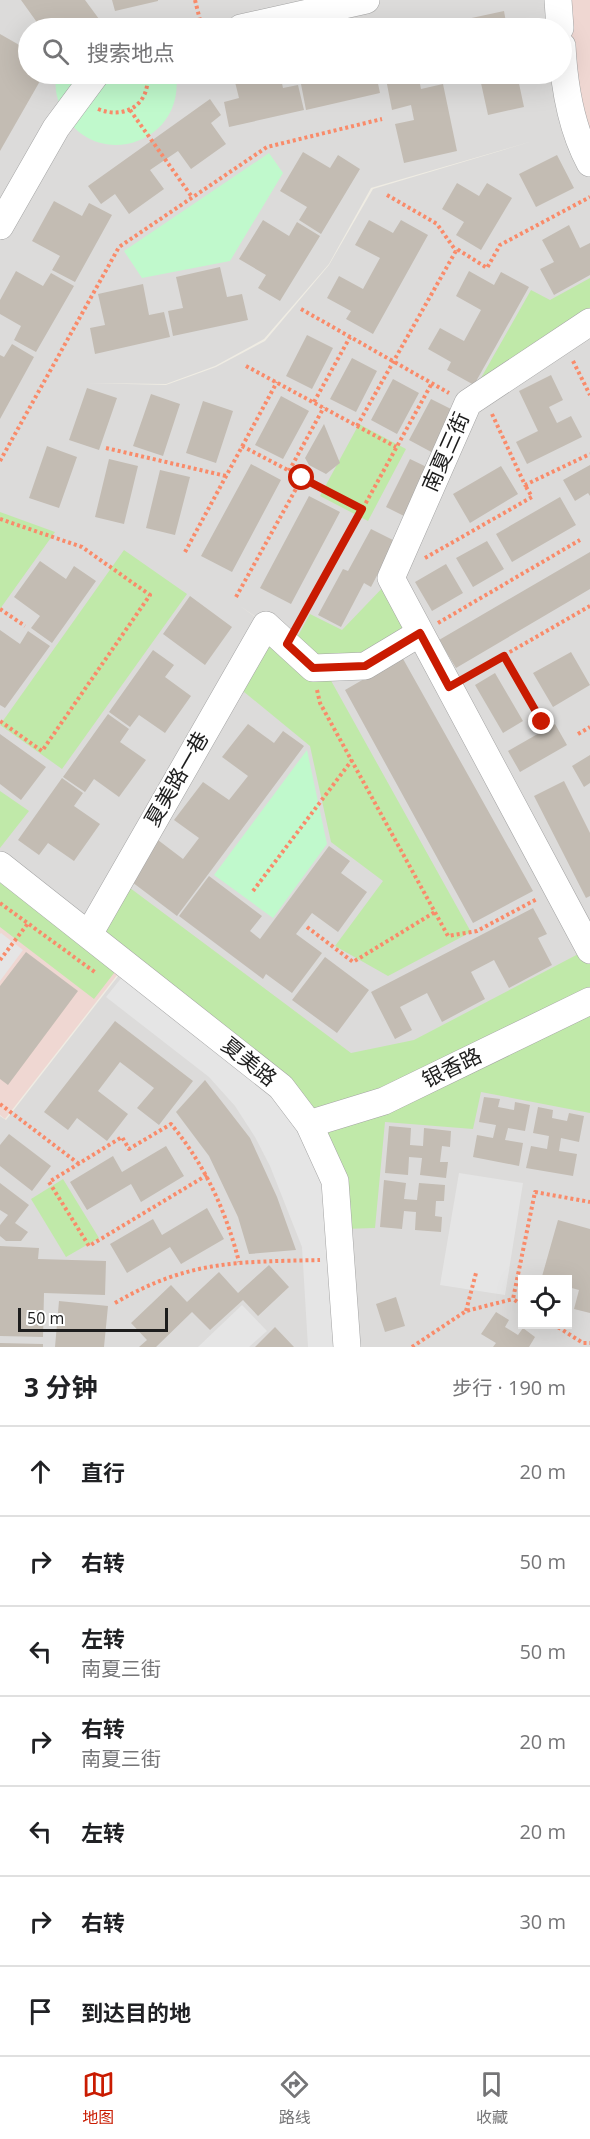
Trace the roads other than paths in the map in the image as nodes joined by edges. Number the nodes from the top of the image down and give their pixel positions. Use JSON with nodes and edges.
{"nodes":[{"id":1,"x":366,"y":0,"type":"edge"},
{"id":2,"x":558,"y":0,"type":"edge"},
{"id":3,"x":286,"y":18,"type":"edge"},
{"id":4,"x":559,"y":18,"type":"edge"},
{"id":5,"x":89,"y":84,"type":"edge"},
{"id":6,"x":565,"y":84,"type":"edge"},
{"id":7,"x":590,"y":163,"type":"edge"},
{"id":8,"x":0,"y":226,"type":"edge"},
{"id":9,"x":590,"y":321,"type":"edge"},
{"id":10,"x":420,"y":633,"type":"junction"},
{"id":11,"x":0,"y":865,"type":"edge"},
{"id":12,"x":89,"y":934,"type":"junction"},
{"id":13,"x":590,"y":950,"type":"edge"},
{"id":14,"x":590,"y":1001,"type":"edge"},
{"id":15,"x":309,"y":1124,"type":"junction"},
{"id":16,"x":347,"y":1347,"type":"edge"}],
"edges":[{"from":1,"to":3,"type":"street"},
{"from":2,"to":4,"type":"street"},
{"from":5,"to":8,"type":"street"},
{"from":6,"to":7,"type":"street"},
{"from":9,"to":10,"type":"street","name":"南夏三街"},
{"from":10,"to":12,"type":"street","name":"夏美路一巷"},
{"from":10,"to":13,"type":"street","name":"南夏三街"},
{"from":11,"to":12,"type":"street","name":"夏美路"},
{"from":12,"to":15,"type":"street","name":"夏美路"},
{"from":14,"to":15,"type":"street","name":"银香路"},
{"from":15,"to":16,"type":"street","name":"夏美路"}]}
